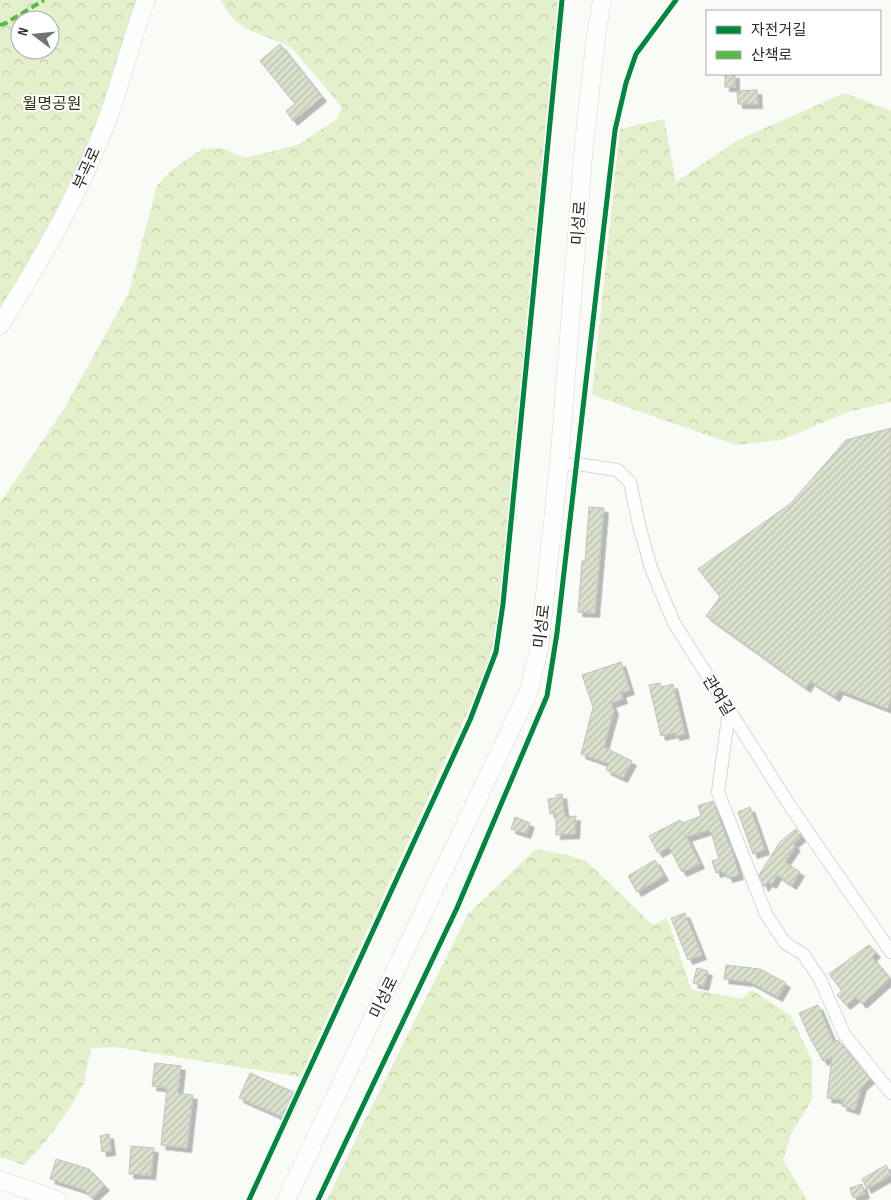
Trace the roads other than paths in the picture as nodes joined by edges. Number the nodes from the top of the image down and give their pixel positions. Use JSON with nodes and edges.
{"nodes":[{"id":1,"x":146,"y":0,"type":"edge"},
{"id":2,"x":602,"y":0,"type":"edge"},
{"id":3,"x":0,"y":325,"type":"edge"},
{"id":4,"x":560,"y":465,"type":"junction"},
{"id":5,"x":729,"y":711,"type":"junction"},
{"id":6,"x":891,"y":952,"type":"edge"},
{"id":7,"x":891,"y":1093,"type":"edge"},
{"id":8,"x":0,"y":1180,"type":"edge"},
{"id":9,"x":57,"y":1200,"type":"edge"},
{"id":10,"x":286,"y":1200,"type":"edge"}],
"edges":[{"from":1,"to":3,"type":"street","name":"부곡로"},
{"from":2,"to":4,"type":"street","name":"미성로"},
{"from":4,"to":5,"type":"street","name":"관여길"},
{"from":4,"to":10,"type":"street","name":"미성로"},
{"from":5,"to":6,"type":"street","name":"관여길"},
{"from":5,"to":7,"type":"street"},
{"from":8,"to":9,"type":"street"}]}
